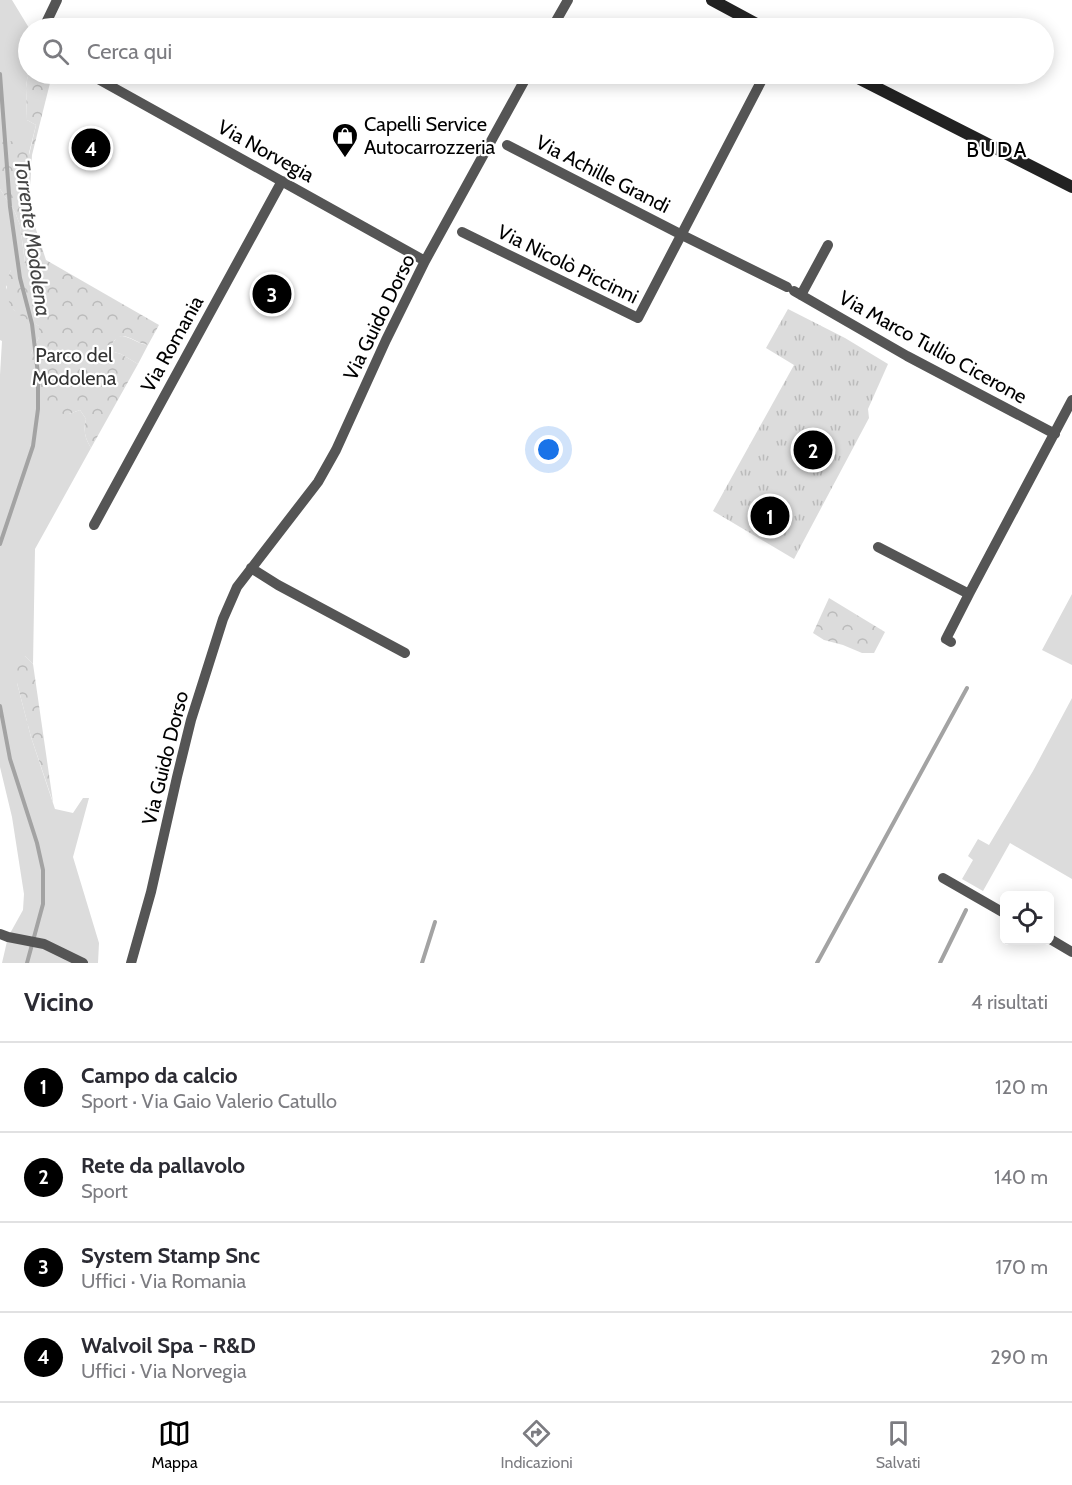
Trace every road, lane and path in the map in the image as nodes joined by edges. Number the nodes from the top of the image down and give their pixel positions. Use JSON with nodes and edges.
{"nodes":[{"id":1,"x":57,"y":0,"type":"edge"},
{"id":2,"x":568,"y":0,"type":"edge"},
{"id":3,"x":715,"y":1,"type":"edge"},
{"id":4,"x":48,"y":18,"type":"edge"},
{"id":5,"x":558,"y":18,"type":"edge"},
{"id":6,"x":746,"y":18,"type":"edge"},
{"id":7,"x":107,"y":84,"type":"edge"},
{"id":8,"x":522,"y":84,"type":"edge"},
{"id":9,"x":760,"y":84,"type":"edge"},
{"id":10,"x":870,"y":84,"type":"edge"},
{"id":11,"x":507,"y":145,"type":"dead end"},
{"id":12,"x":282,"y":181,"type":"junction"},
{"id":13,"x":1072,"y":187,"type":"edge"},
{"id":14,"x":462,"y":231,"type":"dead end"},
{"id":15,"x":682,"y":235,"type":"junction"},
{"id":16,"x":828,"y":245,"type":"dead end"},
{"id":17,"x":425,"y":261,"type":"junction"},
{"id":18,"x":794,"y":291,"type":"junction"},
{"id":19,"x":1072,"y":400,"type":"edge"},
{"id":20,"x":1055,"y":434,"type":"junction"},
{"id":21,"x":94,"y":525,"type":"dead end"},
{"id":22,"x":878,"y":547,"type":"dead end"},
{"id":23,"x":251,"y":568,"type":"junction"},
{"id":24,"x":969,"y":594,"type":"junction"},
{"id":25,"x":951,"y":642,"type":"dead end"},
{"id":26,"x":405,"y":653,"type":"dead end"},
{"id":27,"x":943,"y":878,"type":"dead end"},
{"id":28,"x":1000,"y":910,"type":"edge"},
{"id":29,"x":4,"y":935,"type":"edge"},
{"id":30,"x":1054,"y":941,"type":"edge"},
{"id":31,"x":1072,"y":952,"type":"edge"},
{"id":32,"x":83,"y":963,"type":"edge"},
{"id":33,"x":131,"y":963,"type":"edge"}],
"edges":[{"from":1,"to":4,"type":"street"},
{"from":2,"to":5,"type":"street"},
{"from":3,"to":6,"type":"main road"},
{"from":7,"to":12,"type":"street","name":"Via Norvegia"},
{"from":8,"to":17,"type":"street","name":"Via Guido Dorso"},
{"from":9,"to":15,"type":"street","name":"Via Nicolò Piccinni"},
{"from":10,"to":13,"type":"main road"},
{"from":11,"to":15,"type":"street","name":"Via Achille Grandi"},
{"from":12,"to":17,"type":"street","name":"Via Norvegia"},
{"from":12,"to":21,"type":"street","name":"Via Romania"},
{"from":14,"to":15,"type":"street","name":"Via Nicolò Piccinni"},
{"from":15,"to":18,"type":"street"},
{"from":16,"to":18,"type":"street"},
{"from":17,"to":23,"type":"street","name":"Via Guido Dorso"},
{"from":18,"to":20,"type":"street","name":"Via Marco Tullio Cicerone"},
{"from":19,"to":20,"type":"street"},
{"from":20,"to":24,"type":"street"},
{"from":22,"to":24,"type":"street"},
{"from":23,"to":26,"type":"street"},
{"from":23,"to":33,"type":"street","name":"Via Guido Dorso"},
{"from":24,"to":25,"type":"street"},
{"from":27,"to":28,"type":"street"},
{"from":29,"to":32,"type":"street"},
{"from":30,"to":31,"type":"street"}]}
